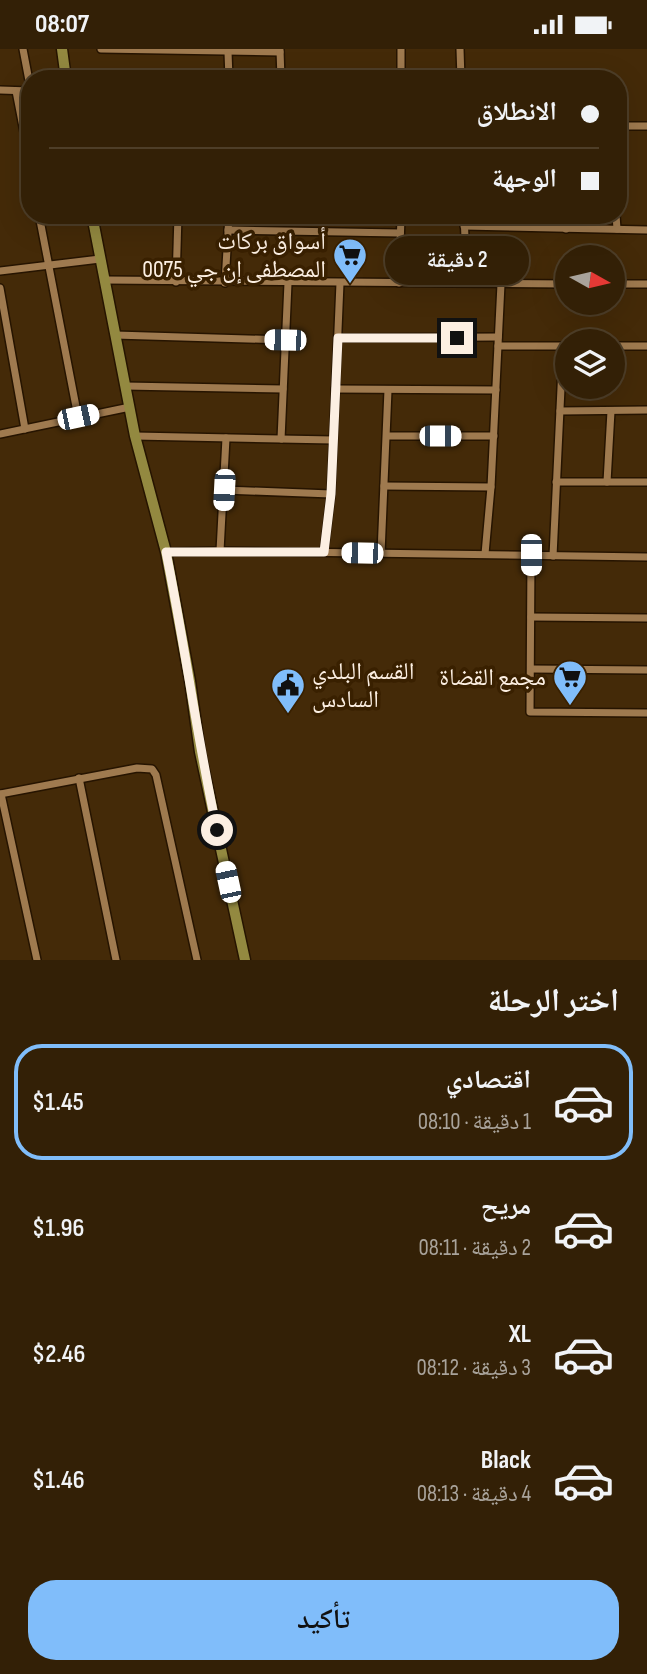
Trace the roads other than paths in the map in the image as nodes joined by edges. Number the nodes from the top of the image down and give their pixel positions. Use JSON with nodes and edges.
{"nodes":[{"id":1,"x":23,"y":49,"type":"edge"},
{"id":2,"x":62,"y":49,"type":"edge"},
{"id":3,"x":102,"y":49,"type":"edge"},
{"id":4,"x":401,"y":49,"type":"edge"},
{"id":5,"x":460,"y":49,"type":"edge"},
{"id":6,"x":280,"y":50,"type":"edge"},
{"id":7,"x":228,"y":51,"type":"junction"},
{"id":8,"x":27,"y":70,"type":"edge"},
{"id":9,"x":65,"y":70,"type":"edge"},
{"id":10,"x":229,"y":70,"type":"edge"},
{"id":11,"x":281,"y":70,"type":"edge"},
{"id":12,"x":401,"y":70,"type":"edge"},
{"id":13,"x":461,"y":70,"type":"edge"},
{"id":14,"x":0,"y":90,"type":"edge"},
{"id":15,"x":21,"y":90,"type":"edge"},
{"id":16,"x":16,"y":91,"type":"junction"},
{"id":17,"x":21,"y":117,"type":"edge"},
{"id":18,"x":627,"y":126,"type":"edge"},
{"id":19,"x":647,"y":127,"type":"edge"},
{"id":20,"x":42,"y":224,"type":"edge"},
{"id":21,"x":94,"y":224,"type":"edge"},
{"id":22,"x":178,"y":224,"type":"edge"},
{"id":23,"x":228,"y":224,"type":"edge"},
{"id":24,"x":400,"y":224,"type":"edge"},
{"id":25,"x":566,"y":224,"type":"edge"},
{"id":26,"x":617,"y":224,"type":"edge"},
{"id":27,"x":464,"y":226,"type":"joint"},
{"id":28,"x":566,"y":229,"type":"junction"},
{"id":29,"x":617,"y":229,"type":"junction"},
{"id":30,"x":228,"y":230,"type":"junction"},
{"id":31,"x":647,"y":230,"type":"edge"},
{"id":32,"x":400,"y":233,"type":"junction"},
{"id":33,"x":100,"y":259,"type":"junction"},
{"id":34,"x":49,"y":265,"type":"junction"},
{"id":35,"x":0,"y":271,"type":"edge"},
{"id":36,"x":105,"y":280,"type":"junction"},
{"id":37,"x":176,"y":282,"type":"junction"},
{"id":38,"x":225,"y":283,"type":"junction"},
{"id":39,"x":288,"y":283,"type":"junction"},
{"id":40,"x":340,"y":283,"type":"junction"},
{"id":41,"x":399,"y":283,"type":"junction"},
{"id":42,"x":467,"y":283,"type":"junction"},
{"id":43,"x":501,"y":284,"type":"junction"},
{"id":44,"x":555,"y":284,"type":"edge"},
{"id":45,"x":625,"y":284,"type":"edge"},
{"id":46,"x":647,"y":284,"type":"edge"},
{"id":47,"x":0,"y":288,"type":"edge"},
{"id":48,"x":116,"y":335,"type":"junction"},
{"id":49,"x":498,"y":337,"type":"junction"},
{"id":50,"x":338,"y":338,"type":"junction"},
{"id":51,"x":285,"y":340,"type":"junction"},
{"id":52,"x":498,"y":346,"type":"junction"},
{"id":53,"x":555,"y":346,"type":"edge"},
{"id":54,"x":625,"y":346,"type":"edge"},
{"id":55,"x":647,"y":346,"type":"edge"},
{"id":56,"x":125,"y":386,"type":"junction"},
{"id":57,"x":283,"y":389,"type":"junction"},
{"id":58,"x":335,"y":389,"type":"junction"},
{"id":59,"x":388,"y":390,"type":"junction"},
{"id":60,"x":496,"y":390,"type":"junction"},
{"id":61,"x":560,"y":399,"type":"edge"},
{"id":62,"x":130,"y":407,"type":"junction"},
{"id":63,"x":559,"y":411,"type":"junction"},
{"id":64,"x":611,"y":411,"type":"junction"},
{"id":65,"x":647,"y":411,"type":"edge"},
{"id":66,"x":78,"y":417,"type":"junction"},
{"id":67,"x":25,"y":429,"type":"junction"},
{"id":68,"x":0,"y":434,"type":"edge"},
{"id":69,"x":135,"y":436,"type":"junction"},
{"id":70,"x":387,"y":436,"type":"junction"},
{"id":71,"x":494,"y":436,"type":"junction"},
{"id":72,"x":226,"y":438,"type":"junction"},
{"id":73,"x":281,"y":439,"type":"junction"},
{"id":74,"x":333,"y":440,"type":"junction"},
{"id":75,"x":556,"y":482,"type":"junction"},
{"id":76,"x":607,"y":482,"type":"junction"},
{"id":77,"x":647,"y":482,"type":"edge"},
{"id":78,"x":384,"y":486,"type":"junction"},
{"id":79,"x":491,"y":488,"type":"junction"},
{"id":80,"x":224,"y":490,"type":"junction"},
{"id":81,"x":331,"y":494,"type":"junction"},
{"id":82,"x":220,"y":551,"type":"junction"},
{"id":83,"x":166,"y":552,"type":"junction"},
{"id":84,"x":324,"y":552,"type":"junction"},
{"id":85,"x":381,"y":553,"type":"junction"},
{"id":86,"x":485,"y":554,"type":"junction"},
{"id":87,"x":531,"y":555,"type":"junction"},
{"id":88,"x":552,"y":556,"type":"junction"},
{"id":89,"x":647,"y":557,"type":"edge"},
{"id":90,"x":531,"y":617,"type":"junction"},
{"id":91,"x":647,"y":618,"type":"edge"},
{"id":92,"x":531,"y":669,"type":"junction"},
{"id":93,"x":647,"y":670,"type":"edge"},
{"id":94,"x":647,"y":713,"type":"edge"},
{"id":95,"x":79,"y":778,"type":"junction"},
{"id":96,"x":0,"y":794,"type":"edge"},
{"id":97,"x":37,"y":960,"type":"edge"},
{"id":98,"x":116,"y":960,"type":"edge"},
{"id":99,"x":197,"y":960,"type":"edge"},
{"id":100,"x":245,"y":960,"type":"edge"}],
"edges":[{"from":1,"to":8,"type":"street"},
{"from":2,"to":9,"type":"street"},
{"from":3,"to":7,"type":"street"},
{"from":4,"to":12,"type":"street"},
{"from":5,"to":13,"type":"street"},
{"from":6,"to":7,"type":"street"},
{"from":6,"to":11,"type":"street"},
{"from":7,"to":10,"type":"street"},
{"from":14,"to":16,"type":"street"},
{"from":15,"to":16,"type":"street"},
{"from":16,"to":17,"type":"street"},
{"from":18,"to":19,"type":"street"},
{"from":20,"to":34,"type":"street"},
{"from":21,"to":33,"type":"street"},
{"from":22,"to":37,"type":"street"},
{"from":23,"to":30,"type":"street"},
{"from":24,"to":32,"type":"street"},
{"from":25,"to":28,"type":"street"},
{"from":26,"to":29,"type":"street"},
{"from":27,"to":28,"type":"street"},
{"from":27,"to":42,"type":"street"},
{"from":28,"to":29,"type":"street"},
{"from":29,"to":31,"type":"street"},
{"from":30,"to":32,"type":"street"},
{"from":30,"to":38,"type":"street"},
{"from":32,"to":41,"type":"street"},
{"from":33,"to":34,"type":"street"},
{"from":33,"to":36,"type":"street"},
{"from":34,"to":35,"type":"street"},
{"from":34,"to":66,"type":"street"},
{"from":36,"to":37,"type":"street"},
{"from":36,"to":48,"type":"street"},
{"from":37,"to":38,"type":"street"},
{"from":38,"to":39,"type":"street"},
{"from":39,"to":40,"type":"street"},
{"from":39,"to":51,"type":"street"},
{"from":40,"to":41,"type":"street"},
{"from":40,"to":50,"type":"street"},
{"from":41,"to":42,"type":"street"},
{"from":42,"to":43,"type":"street"},
{"from":43,"to":44,"type":"street"},
{"from":43,"to":49,"type":"street"},
{"from":45,"to":46,"type":"street"},
{"from":47,"to":67,"type":"street"},
{"from":48,"to":51,"type":"street"},
{"from":48,"to":56,"type":"street"},
{"from":49,"to":50,"type":"street"},
{"from":49,"to":52,"type":"street"},
{"from":50,"to":58,"type":"street"},
{"from":51,"to":57,"type":"street"},
{"from":52,"to":53,"type":"street"},
{"from":52,"to":60,"type":"street"},
{"from":54,"to":55,"type":"street"},
{"from":56,"to":57,"type":"street"},
{"from":56,"to":62,"type":"street"},
{"from":57,"to":73,"type":"street"},
{"from":58,"to":59,"type":"street"},
{"from":58,"to":74,"type":"street"},
{"from":59,"to":60,"type":"street"},
{"from":59,"to":70,"type":"street"},
{"from":60,"to":71,"type":"street"},
{"from":61,"to":63,"type":"street"},
{"from":62,"to":66,"type":"street"},
{"from":62,"to":69,"type":"street"},
{"from":63,"to":64,"type":"street"},
{"from":63,"to":75,"type":"street"},
{"from":64,"to":65,"type":"street"},
{"from":64,"to":76,"type":"street"},
{"from":66,"to":67,"type":"street"},
{"from":67,"to":68,"type":"street"},
{"from":69,"to":72,"type":"street"},
{"from":69,"to":83,"type":"street"},
{"from":70,"to":71,"type":"street"},
{"from":70,"to":78,"type":"street"},
{"from":71,"to":79,"type":"street"},
{"from":72,"to":73,"type":"street"},
{"from":72,"to":80,"type":"street"},
{"from":73,"to":74,"type":"street"},
{"from":74,"to":81,"type":"street"},
{"from":75,"to":76,"type":"street"},
{"from":75,"to":88,"type":"street"},
{"from":76,"to":77,"type":"street"},
{"from":78,"to":79,"type":"street"},
{"from":78,"to":85,"type":"street"},
{"from":79,"to":86,"type":"street"},
{"from":80,"to":81,"type":"street"},
{"from":80,"to":82,"type":"street"},
{"from":81,"to":84,"type":"street"},
{"from":82,"to":83,"type":"street"},
{"from":82,"to":84,"type":"street"},
{"from":83,"to":100,"type":"street"},
{"from":84,"to":85,"type":"street"},
{"from":85,"to":86,"type":"street"},
{"from":86,"to":87,"type":"street"},
{"from":87,"to":88,"type":"street"},
{"from":87,"to":90,"type":"street"},
{"from":88,"to":89,"type":"street"},
{"from":90,"to":91,"type":"street"},
{"from":90,"to":92,"type":"street"},
{"from":92,"to":93,"type":"street"},
{"from":92,"to":94,"type":"street"},
{"from":95,"to":96,"type":"street"},
{"from":95,"to":98,"type":"street"},
{"from":95,"to":99,"type":"street"},
{"from":96,"to":97,"type":"street"}]}
